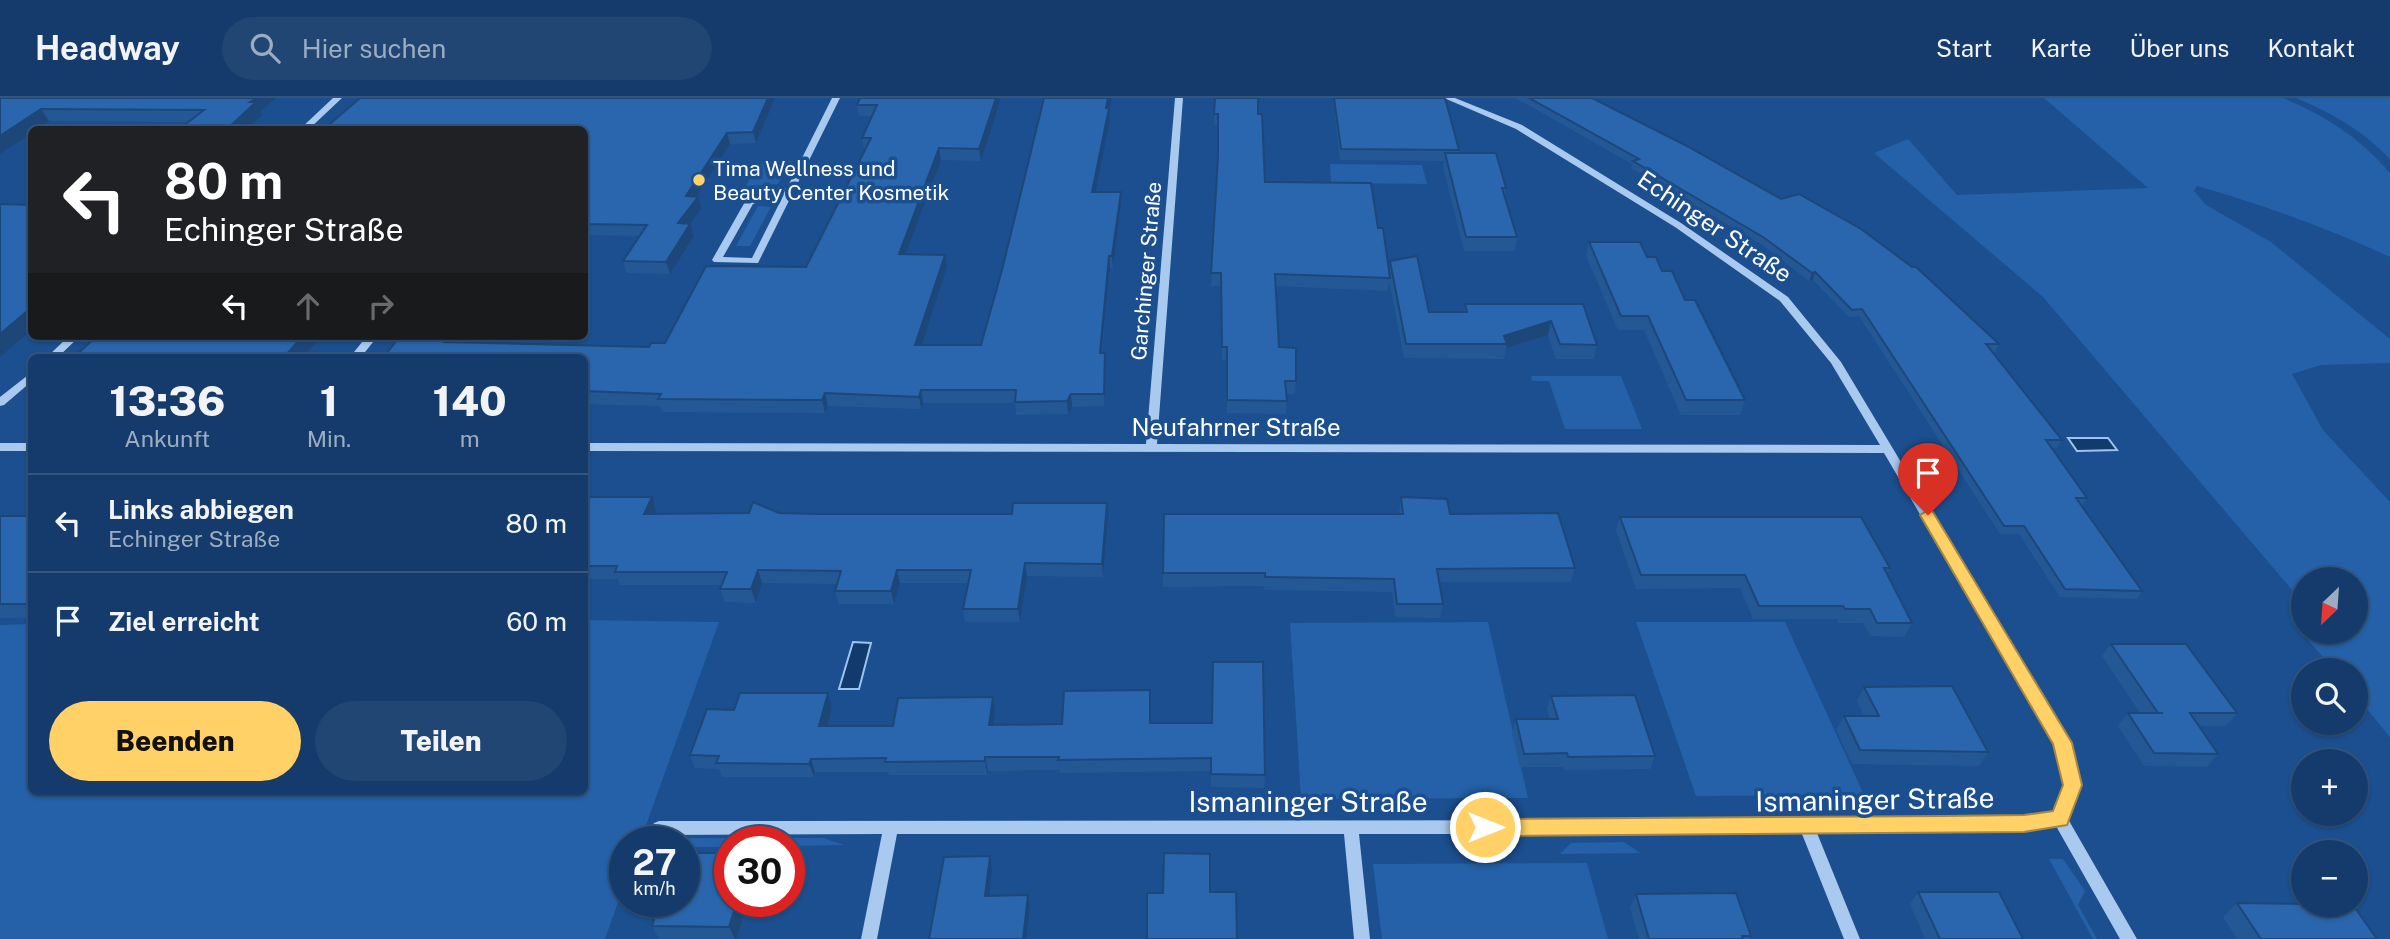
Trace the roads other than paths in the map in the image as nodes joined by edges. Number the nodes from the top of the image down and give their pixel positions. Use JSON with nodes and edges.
{"nodes":[{"id":1,"x":338,"y":98,"type":"edge"},
{"id":2,"x":836,"y":98,"type":"edge"},
{"id":3,"x":1179,"y":98,"type":"edge"},
{"id":4,"x":1448,"y":98,"type":"edge"},
{"id":5,"x":307,"y":126,"type":"edge"},
{"id":6,"x":792,"y":189,"type":"junction"},
{"id":7,"x":70,"y":340,"type":"edge"},
{"id":8,"x":370,"y":340,"type":"edge"},
{"id":9,"x":54,"y":354,"type":"edge"},
{"id":10,"x":358,"y":354,"type":"edge"},
{"id":11,"x":28,"y":378,"type":"edge"},
{"id":12,"x":0,"y":403,"type":"edge"},
{"id":13,"x":0,"y":447,"type":"edge"},
{"id":14,"x":28,"y":447,"type":"edge"},
{"id":15,"x":588,"y":447,"type":"edge"},
{"id":16,"x":1151,"y":448,"type":"junction"},
{"id":17,"x":1888,"y":449,"type":"junction"},
{"id":18,"x":2060,"y":819,"type":"junction"},
{"id":19,"x":891,"y":827,"type":"junction"},
{"id":20,"x":1351,"y":827,"type":"junction"},
{"id":21,"x":1807,"y":827,"type":"junction"},
{"id":22,"x":700,"y":828,"type":"edge"},
{"id":23,"x":869,"y":939,"type":"edge"},
{"id":24,"x":1362,"y":939,"type":"edge"},
{"id":25,"x":1852,"y":939,"type":"edge"},
{"id":26,"x":2129,"y":939,"type":"edge"}],
"edges":[{"from":1,"to":5,"type":"street"},
{"from":2,"to":6,"type":"street"},
{"from":3,"to":16,"type":"street","name":"Garchinger Straße"},
{"from":4,"to":17,"type":"street","name":"Echinger Straße"},
{"from":6,"to":6,"type":"street"},
{"from":7,"to":9,"type":"street"},
{"from":8,"to":10,"type":"street"},
{"from":11,"to":12,"type":"street"},
{"from":13,"to":14,"type":"street"},
{"from":15,"to":16,"type":"street","name":"Neufahrner Straße"},
{"from":16,"to":17,"type":"street","name":"Neufahrner Straße"},
{"from":17,"to":18,"type":"street","name":"Echinger Straße"},
{"from":18,"to":21,"type":"street","name":"Ismaninger Straße"},
{"from":18,"to":26,"type":"street"},
{"from":19,"to":20,"type":"street","name":"Ismaninger Straße"},
{"from":19,"to":22,"type":"street","name":"Ismaninger Straße"},
{"from":19,"to":23,"type":"street"},
{"from":20,"to":21,"type":"street","name":"Ismaninger Straße"},
{"from":20,"to":24,"type":"street"},
{"from":21,"to":25,"type":"street"}]}
